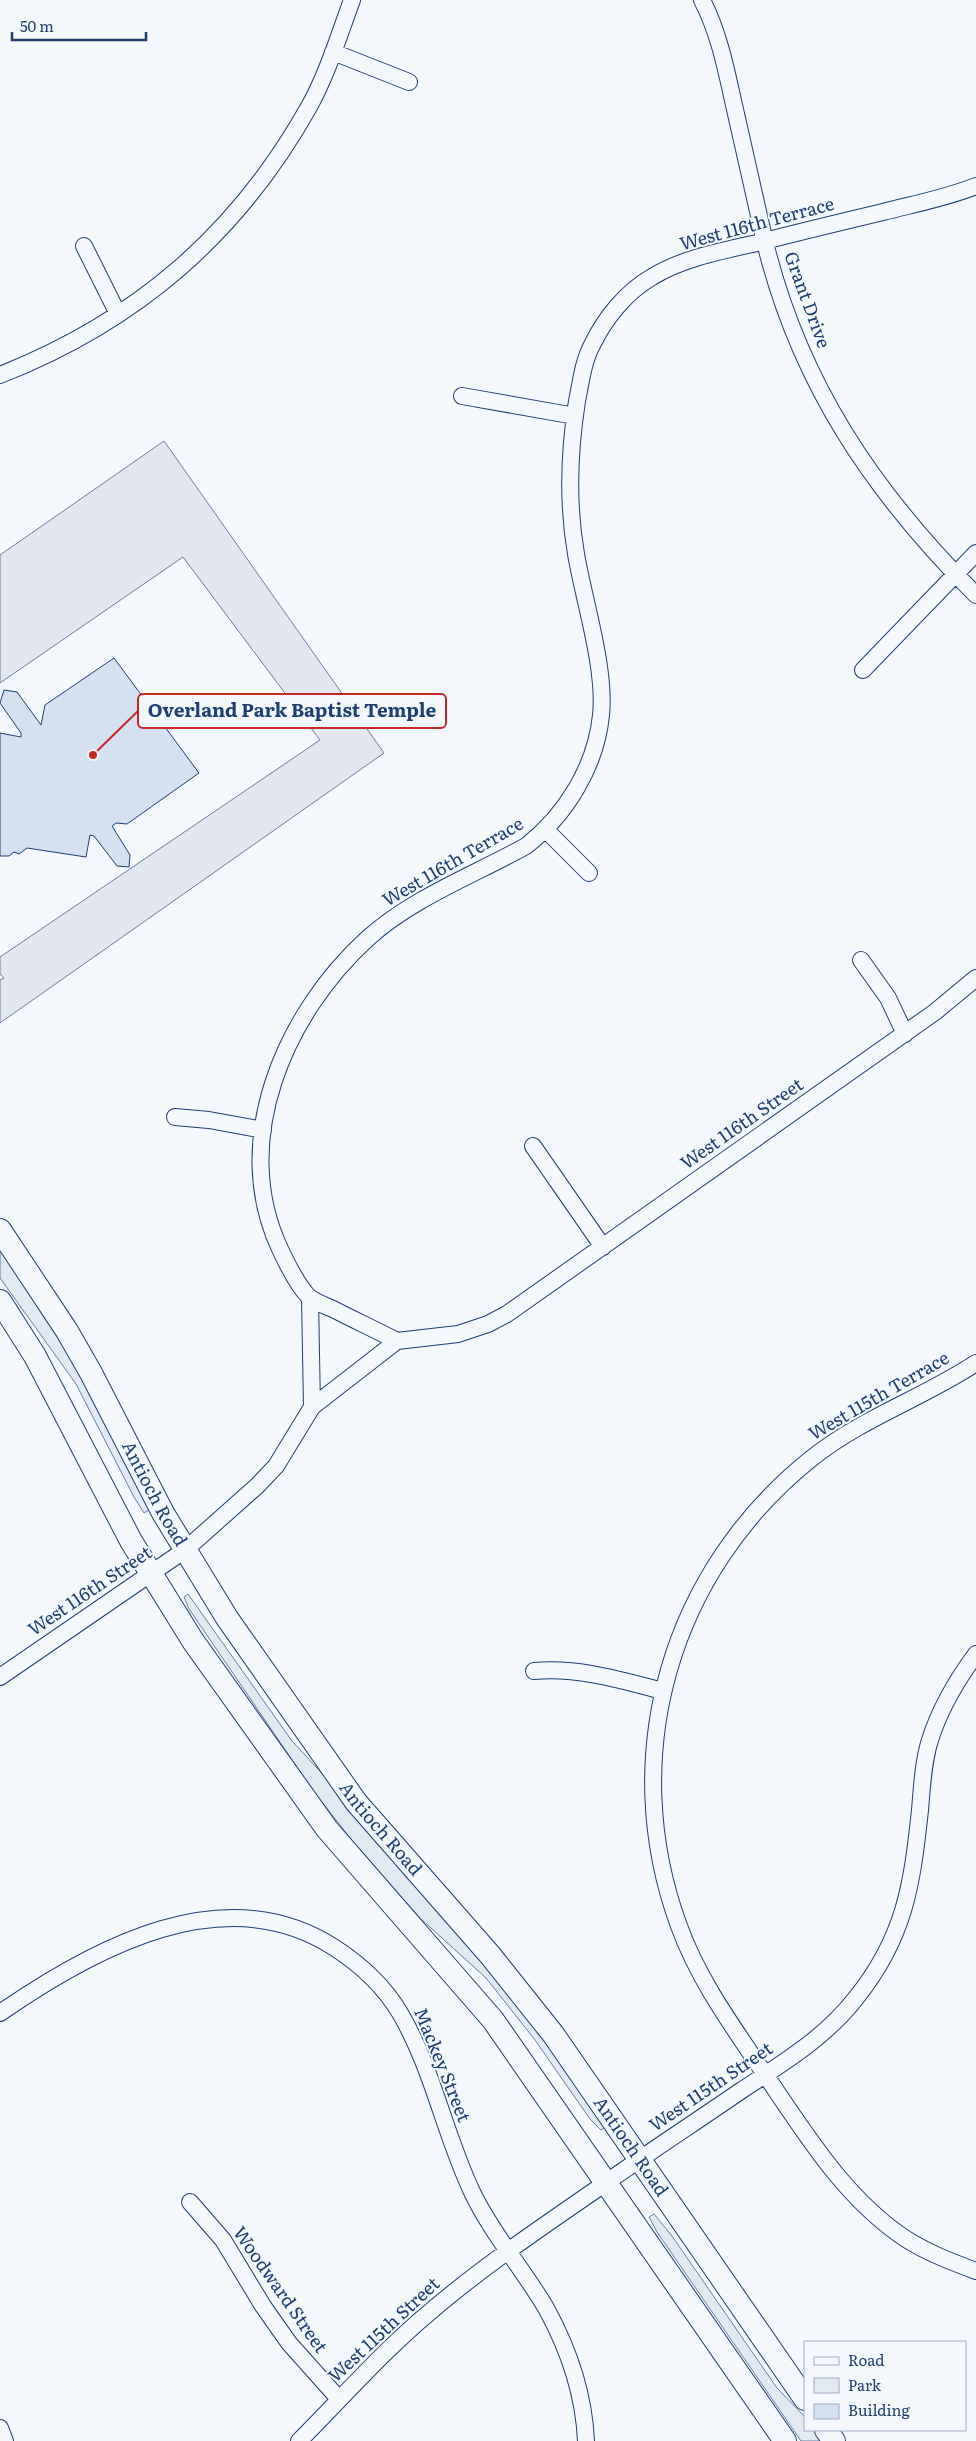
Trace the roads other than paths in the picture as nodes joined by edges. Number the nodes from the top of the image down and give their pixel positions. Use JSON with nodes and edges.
{"nodes":[{"id":1,"x":352,"y":0,"type":"edge"},
{"id":2,"x":702,"y":0,"type":"edge"},
{"id":3,"x":334,"y":52,"type":"junction"},
{"id":4,"x":409,"y":82,"type":"dead end"},
{"id":5,"x":976,"y":186,"type":"edge"},
{"id":6,"x":765,"y":241,"type":"junction"},
{"id":7,"x":84,"y":246,"type":"dead end"},
{"id":8,"x":118,"y":314,"type":"junction"},
{"id":9,"x":0,"y":375,"type":"edge"},
{"id":10,"x":462,"y":396,"type":"dead end"},
{"id":11,"x":575,"y":416,"type":"junction"},
{"id":12,"x":976,"y":554,"type":"edge"},
{"id":13,"x":956,"y":574,"type":"junction"},
{"id":14,"x":976,"y":595,"type":"edge"},
{"id":15,"x":863,"y":670,"type":"dead end"},
{"id":16,"x":546,"y":830,"type":"junction"},
{"id":17,"x":589,"y":872,"type":"dead end"},
{"id":18,"x":861,"y":960,"type":"dead end"},
{"id":19,"x":976,"y":978,"type":"edge"},
{"id":20,"x":904,"y":1034,"type":"junction"},
{"id":21,"x":175,"y":1117,"type":"dead end"},
{"id":22,"x":263,"y":1130,"type":"junction"},
{"id":23,"x":533,"y":1146,"type":"dead end"},
{"id":24,"x":0,"y":1230,"type":"edge"},
{"id":25,"x":603,"y":1247,"type":"junction"},
{"id":26,"x":310,"y":1298,"type":"junction"},
{"id":27,"x":0,"y":1301,"type":"edge"},
{"id":28,"x":397,"y":1341,"type":"junction"},
{"id":29,"x":976,"y":1364,"type":"edge"},
{"id":30,"x":312,"y":1407,"type":"junction"},
{"id":31,"x":184,"y":1550,"type":"junction"},
{"id":32,"x":150,"y":1574,"type":"junction"},
{"id":33,"x":976,"y":1654,"type":"edge"},
{"id":34,"x":534,"y":1671,"type":"dead end"},
{"id":35,"x":0,"y":1677,"type":"edge"},
{"id":36,"x":663,"y":1691,"type":"junction"},
{"id":37,"x":0,"y":2013,"type":"edge"},
{"id":38,"x":766,"y":2075,"type":"junction"},
{"id":39,"x":639,"y":2160,"type":"junction"},
{"id":40,"x":606,"y":2182,"type":"junction"},
{"id":41,"x":190,"y":2202,"type":"dead end"},
{"id":42,"x":508,"y":2252,"type":"junction"},
{"id":43,"x":976,"y":2271,"type":"edge"},
{"id":44,"x":804,"y":2397,"type":"edge"},
{"id":45,"x":339,"y":2399,"type":"junction"},
{"id":46,"x":0,"y":2428,"type":"edge"},
{"id":47,"x":5,"y":2441,"type":"edge"},
{"id":48,"x":299,"y":2441,"type":"edge"},
{"id":49,"x":586,"y":2441,"type":"edge"},
{"id":50,"x":785,"y":2441,"type":"edge"}],
"edges":[{"from":1,"to":3,"type":"street"},
{"from":2,"to":6,"type":"street","name":"Grant Drive"},
{"from":3,"to":4,"type":"street"},
{"from":3,"to":8,"type":"street"},
{"from":5,"to":6,"type":"street","name":"West 116th Terrace"},
{"from":6,"to":11,"type":"street","name":"West 116th Terrace"},
{"from":6,"to":13,"type":"street","name":"Grant Drive"},
{"from":7,"to":8,"type":"street"},
{"from":8,"to":9,"type":"street"},
{"from":10,"to":11,"type":"street"},
{"from":11,"to":16,"type":"street","name":"West 116th Terrace"},
{"from":12,"to":13,"type":"street"},
{"from":13,"to":14,"type":"street","name":"Grant Drive"},
{"from":13,"to":15,"type":"street"},
{"from":16,"to":17,"type":"street","name":"West 116th Terrace"},
{"from":16,"to":22,"type":"street","name":"West 116th Terrace"},
{"from":18,"to":20,"type":"street"},
{"from":19,"to":20,"type":"street","name":"West 116th Street"},
{"from":20,"to":25,"type":"street","name":"West 116th Street"},
{"from":21,"to":22,"type":"street"},
{"from":22,"to":26,"type":"street","name":"West 116th Terrace"},
{"from":23,"to":25,"type":"street"},
{"from":24,"to":31,"type":"main road","name":"Antioch Road"},
{"from":25,"to":28,"type":"street","name":"West 116th Street"},
{"from":26,"to":28,"type":"street","name":"West 116th Terrace"},
{"from":26,"to":30,"type":"street"},
{"from":27,"to":32,"type":"main road"},
{"from":28,"to":30,"type":"street","name":"West 116th Street"},
{"from":29,"to":36,"type":"street","name":"West 115th Terrace"},
{"from":30,"to":31,"type":"street","name":"West 116th Street"},
{"from":31,"to":32,"type":"street","name":"West 116th Street"},
{"from":31,"to":39,"type":"main road","name":"Antioch Road"},
{"from":32,"to":35,"type":"street","name":"West 116th Street"},
{"from":32,"to":40,"type":"main road"},
{"from":33,"to":38,"type":"street","name":"West 115th Street"},
{"from":34,"to":36,"type":"street"},
{"from":36,"to":38,"type":"street","name":"West 115th Terrace"},
{"from":37,"to":42,"type":"street","name":"Mackey Street"},
{"from":38,"to":39,"type":"street","name":"West 115th Street"},
{"from":38,"to":43,"type":"street","name":"West 115th Terrace"},
{"from":39,"to":40,"type":"street","name":"West 115th Street"},
{"from":39,"to":44,"type":"main road","name":"Antioch Road"},
{"from":40,"to":42,"type":"street","name":"West 115th Street"},
{"from":40,"to":50,"type":"main road"},
{"from":41,"to":45,"type":"street","name":"Woodward Street"},
{"from":42,"to":45,"type":"street","name":"West 115th Street"},
{"from":42,"to":49,"type":"street","name":"Mackey Street"},
{"from":45,"to":48,"type":"street","name":"West 115th Street"},
{"from":46,"to":47,"type":"street"}]}
